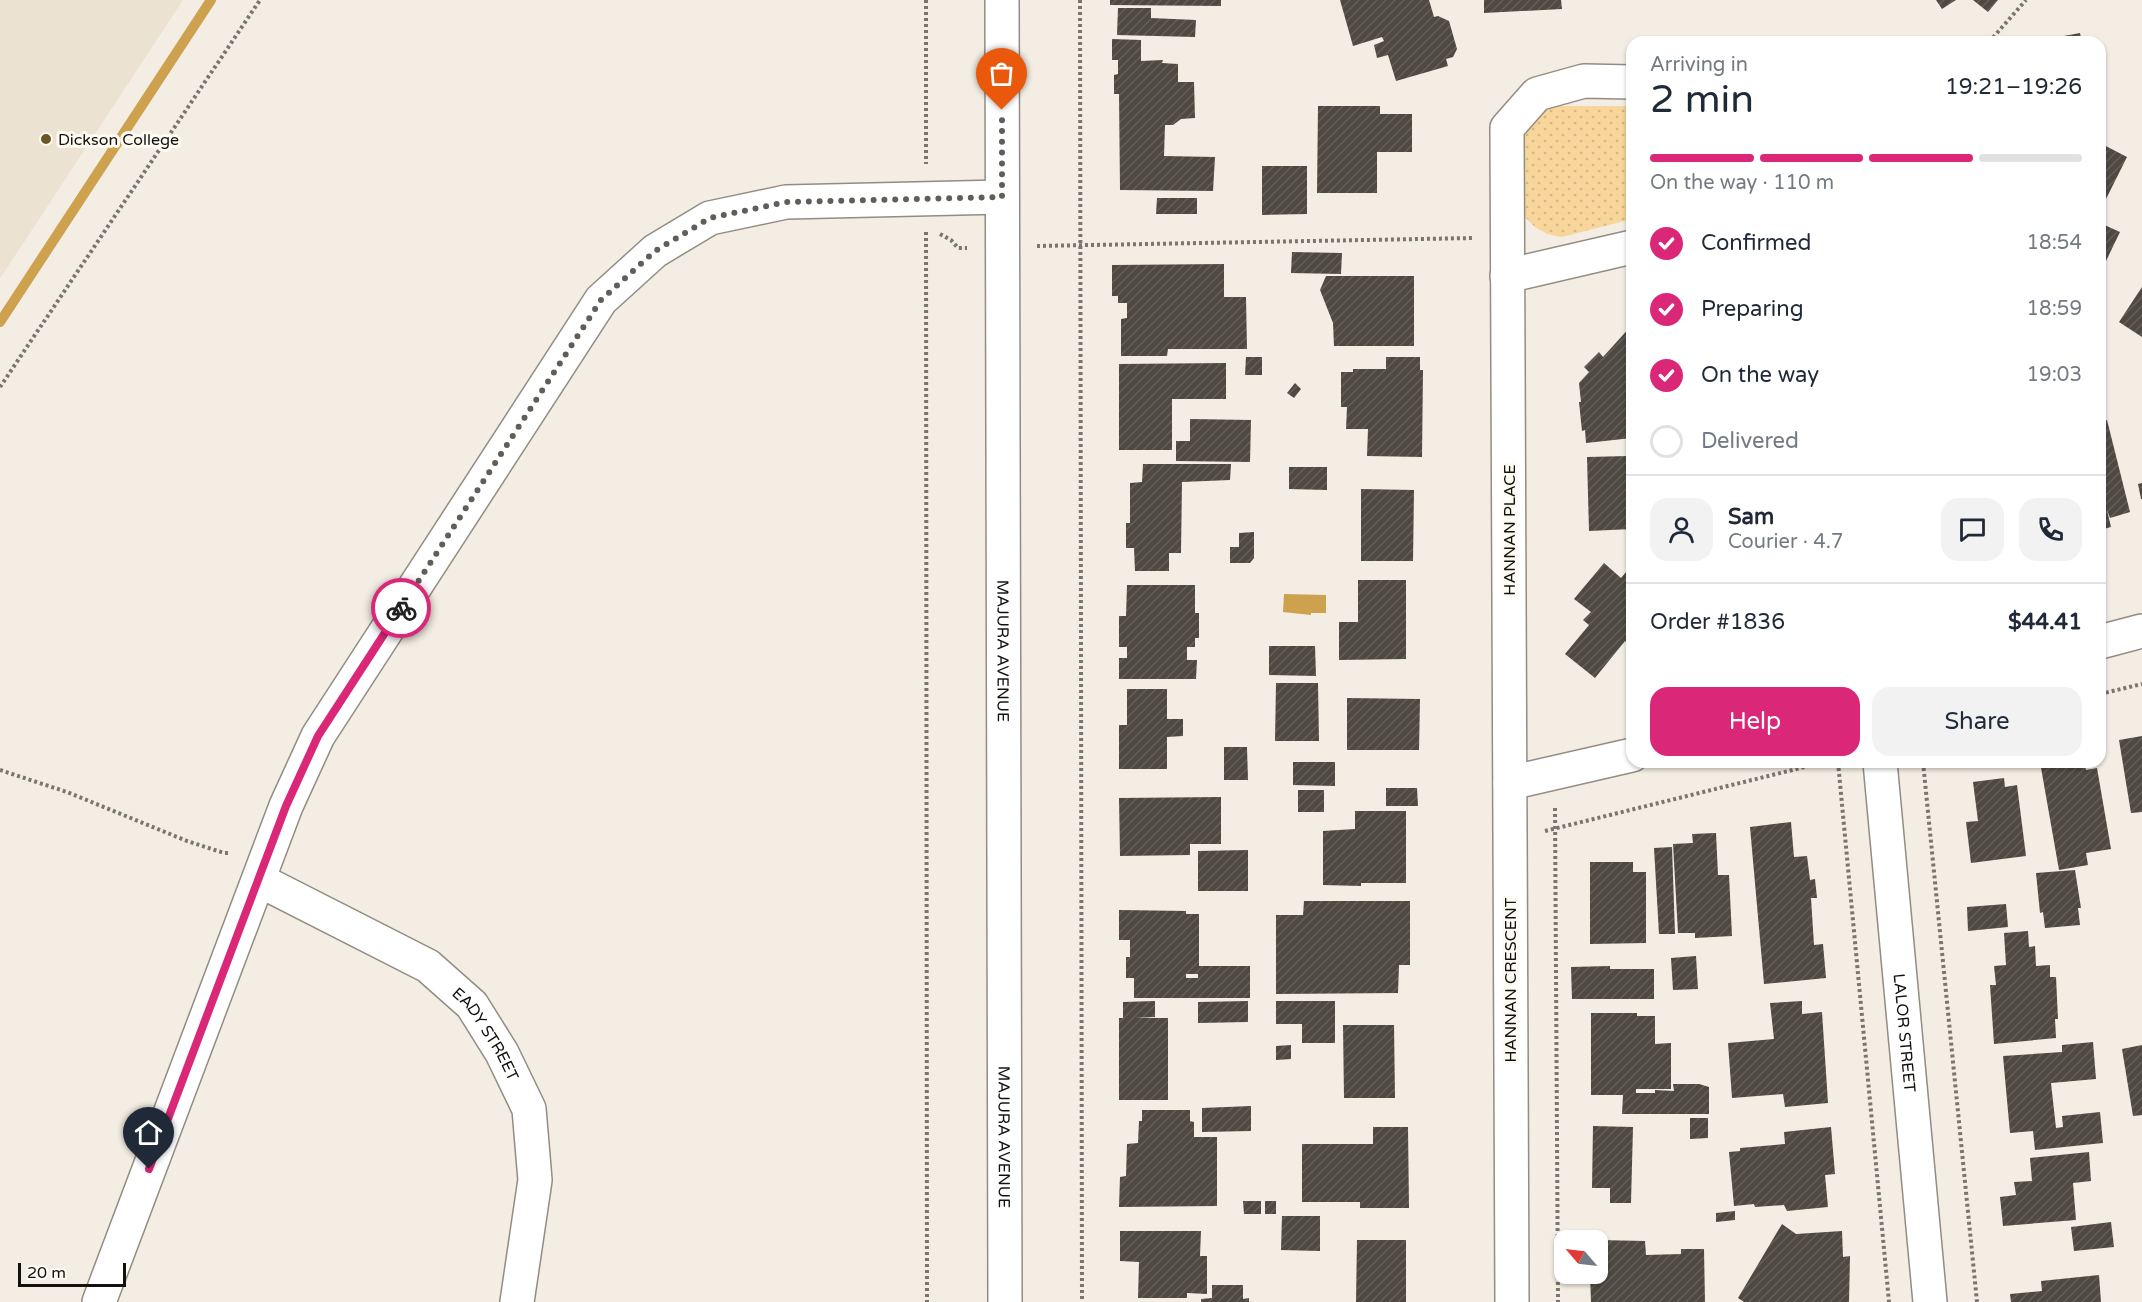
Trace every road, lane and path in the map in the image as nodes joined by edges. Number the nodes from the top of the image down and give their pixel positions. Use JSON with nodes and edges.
{"nodes":[{"id":1,"x":260,"y":0,"type":"edge"},
{"id":2,"x":926,"y":0,"type":"edge"},
{"id":3,"x":1002,"y":0,"type":"edge"},
{"id":4,"x":1080,"y":0,"type":"edge"},
{"id":5,"x":2026,"y":0,"type":"edge"},
{"id":6,"x":1994,"y":36,"type":"edge"},
{"id":7,"x":1626,"y":82,"type":"edge"},
{"id":8,"x":1002,"y":197,"type":"junction"},
{"id":9,"x":926,"y":199,"type":"junction"},
{"id":10,"x":915,"y":234,"type":"dead end"},
{"id":11,"x":927,"y":234,"type":"junction"},
{"id":12,"x":1508,"y":237,"type":"junction"},
{"id":13,"x":1080,"y":246,"type":"junction"},
{"id":14,"x":1002,"y":247,"type":"junction"},
{"id":15,"x":1626,"y":249,"type":"edge"},
{"id":16,"x":1507,"y":276,"type":"junction"},
{"id":17,"x":0,"y":387,"type":"edge"},
{"id":18,"x":2142,"y":631,"type":"edge"},
{"id":19,"x":2106,"y":640,"type":"edge"},
{"id":20,"x":2142,"y":684,"type":"edge"},
{"id":21,"x":2106,"y":693,"type":"edge"},
{"id":22,"x":1626,"y":756,"type":"edge"},
{"id":23,"x":1801,"y":768,"type":"edge"},
{"id":24,"x":1839,"y":768,"type":"edge"},
{"id":25,"x":1881,"y":768,"type":"edge"},
{"id":26,"x":1924,"y":768,"type":"edge"},
{"id":27,"x":0,"y":770,"type":"edge"},
{"id":28,"x":1510,"y":783,"type":"junction"},
{"id":29,"x":1554,"y":804,"type":"dead end"},
{"id":30,"x":1556,"y":829,"type":"junction"},
{"id":31,"x":1510,"y":840,"type":"junction"},
{"id":32,"x":263,"y":868,"type":"junction"},
{"id":33,"x":99,"y":1302,"type":"edge"},
{"id":34,"x":518,"y":1302,"type":"edge"},
{"id":35,"x":927,"y":1302,"type":"edge"},
{"id":36,"x":1005,"y":1302,"type":"edge"},
{"id":37,"x":1082,"y":1302,"type":"edge"},
{"id":38,"x":1512,"y":1302,"type":"edge"},
{"id":39,"x":1558,"y":1302,"type":"edge"},
{"id":40,"x":1889,"y":1302,"type":"edge"},
{"id":41,"x":1930,"y":1302,"type":"edge"},
{"id":42,"x":1977,"y":1302,"type":"edge"}],
"edges":[{"from":1,"to":17,"type":"path"},
{"from":2,"to":9,"type":"path"},
{"from":3,"to":8,"type":"street","name":"MAJURA AVENUE"},
{"from":4,"to":13,"type":"path"},
{"from":5,"to":6,"type":"path"},
{"from":7,"to":12,"type":"street","name":"HANNAN PLACE"},
{"from":8,"to":9,"type":"street"},
{"from":8,"to":14,"type":"street","name":"MAJURA AVENUE"},
{"from":9,"to":11,"type":"path"},
{"from":9,"to":32,"type":"street"},
{"from":10,"to":11,"type":"path"},
{"from":11,"to":14,"type":"path"},
{"from":11,"to":35,"type":"path"},
{"from":12,"to":13,"type":"path"},
{"from":12,"to":16,"type":"street","name":"HANNAN PLACE"},
{"from":13,"to":14,"type":"path"},
{"from":13,"to":37,"type":"path"},
{"from":14,"to":36,"type":"street","name":"MAJURA AVENUE"},
{"from":15,"to":16,"type":"street"},
{"from":16,"to":28,"type":"street","name":"HANNAN PLACE"},
{"from":18,"to":19,"type":"street"},
{"from":20,"to":21,"type":"path"},
{"from":22,"to":28,"type":"street"},
{"from":23,"to":30,"type":"path"},
{"from":24,"to":40,"type":"path"},
{"from":25,"to":41,"type":"street","name":"LALOR STREET"},
{"from":26,"to":42,"type":"path"},
{"from":27,"to":32,"type":"path"},
{"from":28,"to":31,"type":"street","name":"HANNAN CRESCENT"},
{"from":29,"to":30,"type":"path"},
{"from":30,"to":31,"type":"path"},
{"from":30,"to":39,"type":"path"},
{"from":31,"to":38,"type":"street","name":"HANNAN CRESCENT"},
{"from":32,"to":33,"type":"street"},
{"from":32,"to":34,"type":"street","name":"EADY STREET"}]}
